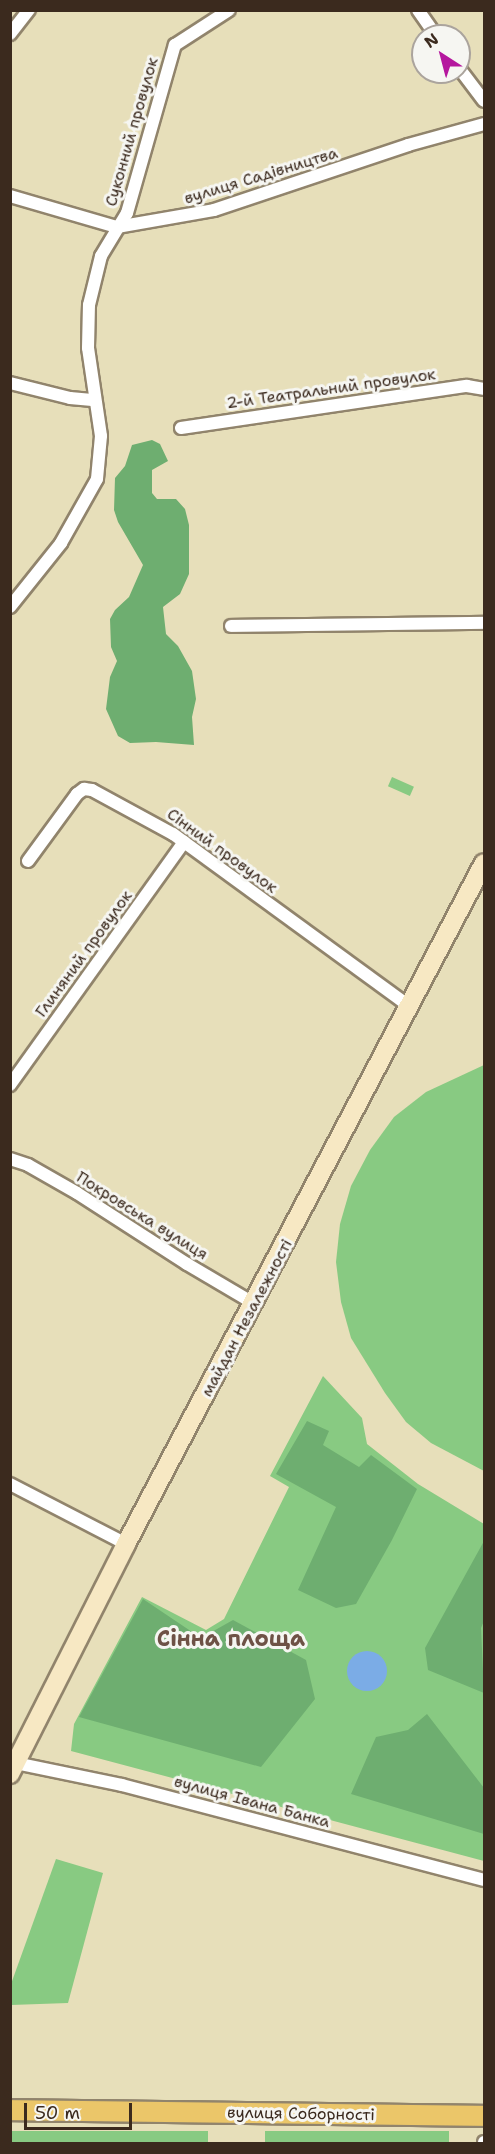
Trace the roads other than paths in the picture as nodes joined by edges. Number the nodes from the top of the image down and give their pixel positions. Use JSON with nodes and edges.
{"nodes":[{"id":1,"x":29,"y":10,"type":"edge"},
{"id":2,"x":230,"y":10,"type":"edge"},
{"id":3,"x":418,"y":10,"type":"edge"},
{"id":4,"x":428,"y":24,"type":"edge"},
{"id":5,"x":10,"y":34,"type":"edge"},
{"id":6,"x":471,"y":84,"type":"edge"},
{"id":7,"x":484,"y":101,"type":"edge"},
{"id":8,"x":484,"y":124,"type":"edge"},
{"id":9,"x":10,"y":196,"type":"edge"},
{"id":10,"x":117,"y":227,"type":"junction"},
{"id":11,"x":10,"y":383,"type":"edge"},
{"id":12,"x":484,"y":389,"type":"edge"},
{"id":13,"x":95,"y":400,"type":"junction"},
{"id":14,"x":181,"y":428,"type":"dead end"},
{"id":15,"x":10,"y":607,"type":"edge"},
{"id":16,"x":484,"y":623,"type":"edge"},
{"id":17,"x":231,"y":626,"type":"dead end"},
{"id":18,"x":184,"y":842,"type":"junction"},
{"id":19,"x":28,"y":861,"type":"dead end"},
{"id":20,"x":484,"y":862,"type":"edge"},
{"id":21,"x":410,"y":1007,"type":"junction"},
{"id":22,"x":10,"y":1085,"type":"edge"},
{"id":23,"x":10,"y":1159,"type":"edge"},
{"id":24,"x":255,"y":1304,"type":"junction"},
{"id":25,"x":10,"y":1484,"type":"edge"},
{"id":26,"x":126,"y":1544,"type":"junction"},
{"id":27,"x":12,"y":1766,"type":"edge"},
{"id":28,"x":484,"y":1880,"type":"edge"},
{"id":29,"x":10,"y":2110,"type":"edge"},
{"id":30,"x":484,"y":2116,"type":"edge"}],
"edges":[{"from":1,"to":5,"type":"street"},
{"from":2,"to":10,"type":"street","name":"Суконний провулок"},
{"from":3,"to":4,"type":"street"},
{"from":6,"to":7,"type":"street"},
{"from":8,"to":10,"type":"street","name":"вулиця Садівництва"},
{"from":9,"to":10,"type":"street","name":"вулиця Садівництва"},
{"from":10,"to":13,"type":"street","name":"Суконний провулок"},
{"from":11,"to":13,"type":"street"},
{"from":12,"to":14,"type":"street","name":"2-й Театральний провулок"},
{"from":13,"to":15,"type":"street","name":"Суконний провулок"},
{"from":16,"to":17,"type":"street"},
{"from":18,"to":19,"type":"street","name":"Сінний провулок"},
{"from":18,"to":21,"type":"street","name":"Сінний провулок"},
{"from":18,"to":22,"type":"street","name":"Глиняний провулок"},
{"from":20,"to":21,"type":"main road","name":"майдан Незалежності"},
{"from":21,"to":24,"type":"main road","name":"майдан Незалежності"},
{"from":23,"to":24,"type":"street","name":"Покровська вулиця"},
{"from":24,"to":26,"type":"main road","name":"майдан Незалежності"},
{"from":25,"to":26,"type":"street"},
{"from":26,"to":27,"type":"main road","name":"майдан Незалежності"},
{"from":27,"to":28,"type":"street","name":"вулиця Івана Банка"},
{"from":29,"to":30,"type":"main road","name":"вулиця Соборності"}]}
